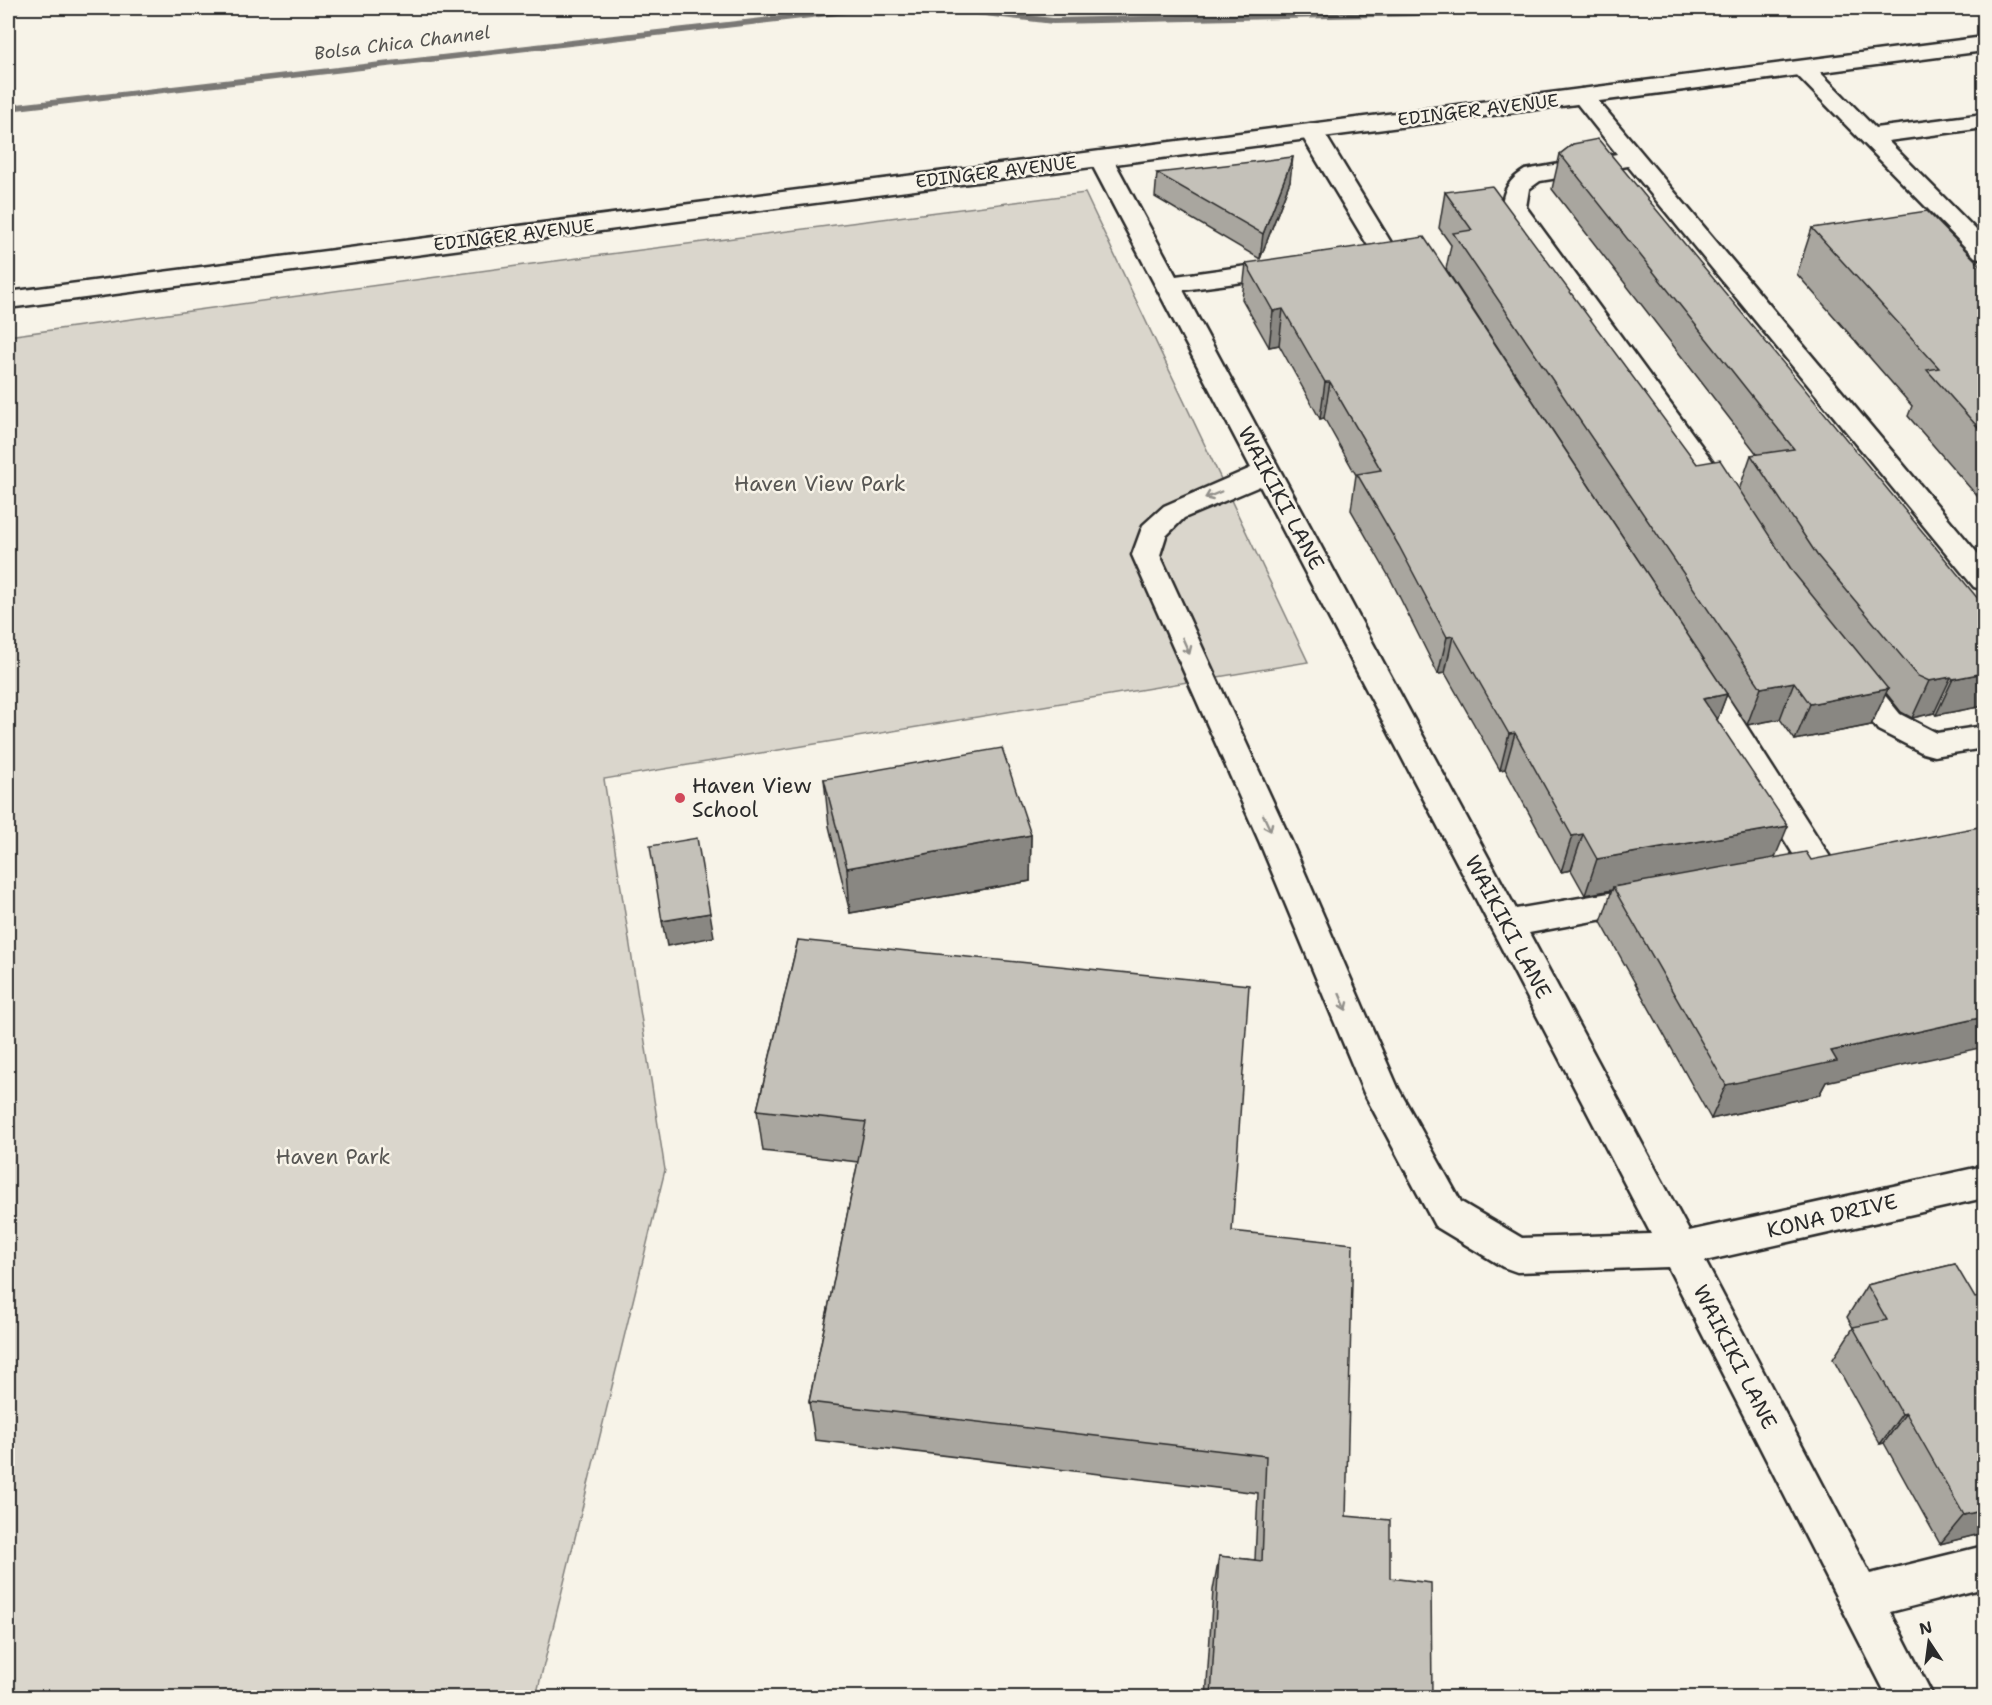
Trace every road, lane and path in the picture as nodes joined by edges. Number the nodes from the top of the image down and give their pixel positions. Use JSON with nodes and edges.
{"nodes":[{"id":1,"x":36,"y":8,"type":"edge"},
{"id":2,"x":8,"y":10,"type":"edge"},
{"id":3,"x":1984,"y":44,"type":"edge"},
{"id":4,"x":1803,"y":68,"type":"junction"},
{"id":5,"x":1582,"y":96,"type":"junction"},
{"id":6,"x":1984,"y":121,"type":"edge"},
{"id":7,"x":1311,"y":131,"type":"junction"},
{"id":8,"x":1871,"y":136,"type":"junction"},
{"id":9,"x":1633,"y":158,"type":"junction"},
{"id":10,"x":1101,"y":159,"type":"junction"},
{"id":11,"x":1984,"y":251,"type":"edge"},
{"id":12,"x":1386,"y":254,"type":"junction"},
{"id":13,"x":1417,"y":261,"type":"edge"},
{"id":14,"x":1168,"y":285,"type":"junction"},
{"id":15,"x":8,"y":300,"type":"edge"},
{"id":16,"x":1267,"y":472,"type":"junction"},
{"id":17,"x":1740,"y":519,"type":"edge"},
{"id":18,"x":1984,"y":580,"type":"edge"},
{"id":19,"x":1680,"y":649,"type":"edge"},
{"id":20,"x":1833,"y":652,"type":"edge"},
{"id":21,"x":1984,"y":737,"type":"edge"},
{"id":22,"x":1785,"y":875,"type":"edge"},
{"id":23,"x":1681,"y":894,"type":"edge"},
{"id":24,"x":1507,"y":924,"type":"junction"},
{"id":25,"x":1984,"y":1182,"type":"edge"},
{"id":26,"x":1679,"y":1250,"type":"junction"},
{"id":27,"x":1984,"y":1567,"type":"edge"},
{"id":28,"x":1860,"y":1598,"type":"junction"},
{"id":29,"x":1912,"y":1698,"type":"edge"}],
"edges":[{"from":1,"to":2,"type":"path"},
{"from":3,"to":4,"type":"main road","name":"EDINGER AVENUE"},
{"from":4,"to":5,"type":"main road","name":"EDINGER AVENUE"},
{"from":4,"to":8,"type":"main road"},
{"from":5,"to":7,"type":"main road","name":"EDINGER AVENUE"},
{"from":5,"to":9,"type":"main road"},
{"from":6,"to":8,"type":"main road"},
{"from":7,"to":10,"type":"main road","name":"EDINGER AVENUE"},
{"from":7,"to":12,"type":"main road"},
{"from":8,"to":11,"type":"main road"},
{"from":9,"to":17,"type":"main road"},
{"from":9,"to":18,"type":"main road"},
{"from":10,"to":14,"type":"main road","name":"WAIKIKI LANE"},
{"from":10,"to":15,"type":"main road","name":"EDINGER AVENUE"},
{"from":12,"to":13,"type":"main road"},
{"from":12,"to":14,"type":"main road"},
{"from":14,"to":16,"type":"main road","name":"WAIKIKI LANE"},
{"from":16,"to":24,"type":"main road","name":"WAIKIKI LANE"},
{"from":16,"to":26,"type":"main road","name":"KONA DRIVE","one_way":true},
{"from":19,"to":22,"type":"main road"},
{"from":20,"to":21,"type":"main road"},
{"from":23,"to":24,"type":"main road"},
{"from":24,"to":26,"type":"main road","name":"WAIKIKI LANE"},
{"from":25,"to":26,"type":"main road","name":"KONA DRIVE"},
{"from":26,"to":28,"type":"main road","name":"WAIKIKI LANE"},
{"from":27,"to":28,"type":"main road"},
{"from":28,"to":29,"type":"main road","name":"WAIKIKI LANE"}]}
